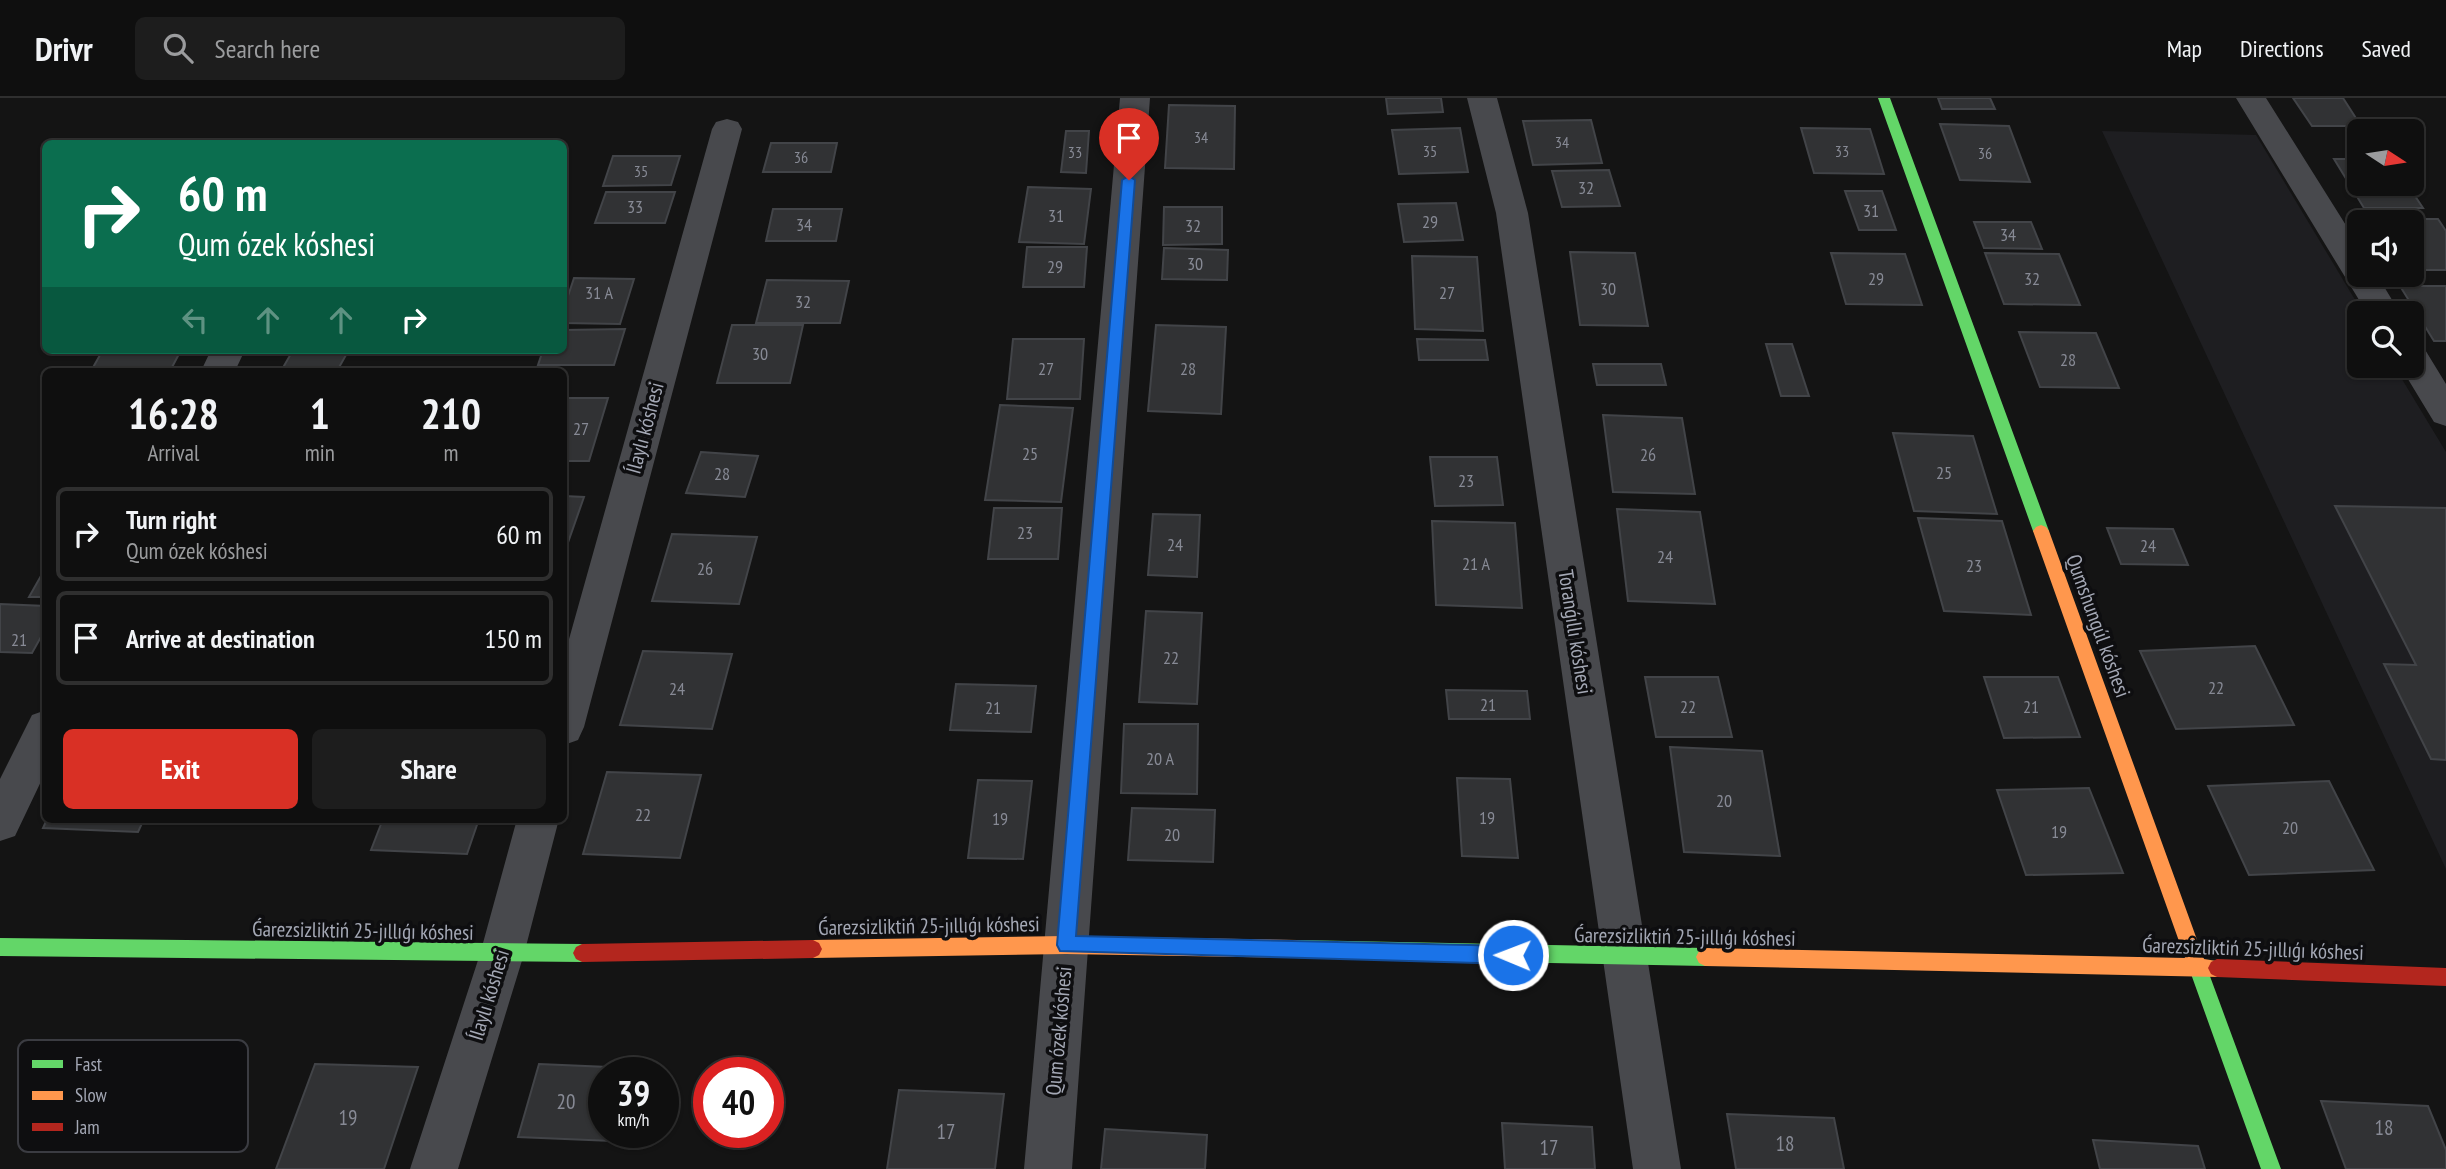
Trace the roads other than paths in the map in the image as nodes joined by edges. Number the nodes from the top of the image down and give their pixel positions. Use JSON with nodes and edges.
{"nodes":[{"id":1,"x":1135,"y":98,"type":"edge"},
{"id":2,"x":1482,"y":98,"type":"edge"},
{"id":3,"x":1884,"y":98,"type":"edge"},
{"id":4,"x":2251,"y":98,"type":"edge"},
{"id":5,"x":727,"y":129,"type":"dead end"},
{"id":6,"x":2347,"y":252,"type":"edge"},
{"id":7,"x":2424,"y":377,"type":"edge"},
{"id":8,"x":2446,"y":413,"type":"edge"},
{"id":9,"x":567,"y":716,"type":"edge"},
{"id":10,"x":42,"y":736,"type":"edge"},
{"id":11,"x":0,"y":822,"type":"edge"},
{"id":12,"x":537,"y":823,"type":"edge"},
{"id":13,"x":1066,"y":945,"type":"junction"},
{"id":14,"x":0,"y":947,"type":"edge"},
{"id":15,"x":502,"y":954,"type":"junction"},
{"id":16,"x":1624,"y":957,"type":"junction"},
{"id":17,"x":2200,"y":967,"type":"junction"},
{"id":18,"x":2446,"y":977,"type":"edge"},
{"id":19,"x":434,"y":1169,"type":"edge"},
{"id":20,"x":1048,"y":1169,"type":"edge"},
{"id":21,"x":1657,"y":1169,"type":"edge"},
{"id":22,"x":2272,"y":1169,"type":"edge"}],
"edges":[{"from":1,"to":13,"type":"street","name":"Qum ózek kóshesi"},
{"from":2,"to":16,"type":"street","name":"Toranǵıllı kóshesi"},
{"from":3,"to":17,"type":"street","name":"Qumshungúl kóshesi"},
{"from":4,"to":6,"type":"street"},
{"from":5,"to":9,"type":"street","name":"Ílaylı kóshesi"},
{"from":7,"to":8,"type":"street"},
{"from":10,"to":11,"type":"street"},
{"from":12,"to":15,"type":"street","name":"Ílaylı kóshesi"},
{"from":13,"to":15,"type":"street","name":"Ǵarezsizliktiń 25-jıllıǵı kóshesi"},
{"from":13,"to":16,"type":"street","name":"Ǵarezsizliktiń 25-jıllıǵı kóshesi"},
{"from":13,"to":20,"type":"street","name":"Qum ózek kóshesi"},
{"from":14,"to":15,"type":"street","name":"Ǵarezsizliktiń 25-jıllıǵı kóshesi"},
{"from":15,"to":19,"type":"street","name":"Ílaylı kóshesi"},
{"from":16,"to":17,"type":"street","name":"Ǵarezsizliktiń 25-jıllıǵı kóshesi"},
{"from":16,"to":21,"type":"street","name":"Toranǵıllı kóshesi"},
{"from":17,"to":18,"type":"street","name":"Ǵarezsizliktiń 25-jıllıǵı kóshesi"},
{"from":17,"to":22,"type":"street","name":"Qumshungúl kóshesi"}]}
